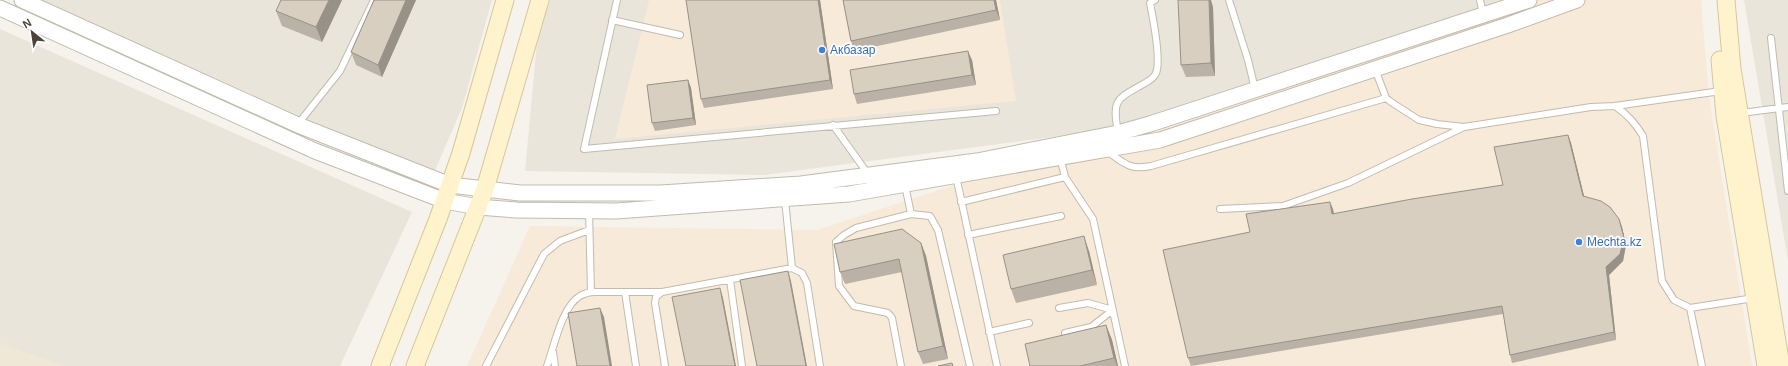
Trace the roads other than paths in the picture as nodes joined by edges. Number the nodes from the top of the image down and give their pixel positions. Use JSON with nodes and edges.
{"nodes":[{"id":1,"x":22,"y":0,"type":"edge"},
{"id":2,"x":374,"y":0,"type":"edge"},
{"id":3,"x":505,"y":0,"type":"edge"},
{"id":4,"x":540,"y":0,"type":"edge"},
{"id":5,"x":617,"y":0,"type":"edge"},
{"id":6,"x":1155,"y":0,"type":"edge"},
{"id":7,"x":1230,"y":0,"type":"edge"},
{"id":8,"x":1480,"y":0,"type":"edge"},
{"id":9,"x":1529,"y":0,"type":"edge"},
{"id":10,"x":1577,"y":0,"type":"edge"},
{"id":11,"x":1714,"y":0,"type":"edge"},
{"id":12,"x":1726,"y":0,"type":"edge"},
{"id":13,"x":0,"y":8,"type":"edge"},
{"id":14,"x":1483,"y":16,"type":"junction"},
{"id":15,"x":612,"y":20,"type":"junction"},
{"id":16,"x":680,"y":35,"type":"dead end"},
{"id":17,"x":1770,"y":38,"type":"dead end"},
{"id":18,"x":1375,"y":69,"type":"junction"},
{"id":19,"x":1256,"y":91,"type":"junction"},
{"id":20,"x":1723,"y":91,"type":"junction"},
{"id":21,"x":1386,"y":98,"type":"junction"},
{"id":22,"x":1615,"y":106,"type":"junction"},
{"id":23,"x":1788,"y":107,"type":"edge"},
{"id":24,"x":1778,"y":109,"type":"junction"},
{"id":25,"x":996,"y":111,"type":"dead end"},
{"id":26,"x":1739,"y":114,"type":"junction"},
{"id":27,"x":298,"y":125,"type":"junction"},
{"id":28,"x":833,"y":125,"type":"junction"},
{"id":29,"x":1464,"y":127,"type":"junction"},
{"id":30,"x":1118,"y":133,"type":"junction"},
{"id":31,"x":1105,"y":150,"type":"junction"},
{"id":32,"x":1060,"y":157,"type":"junction"},
{"id":33,"x":868,"y":175,"type":"junction"},
{"id":34,"x":955,"y":176,"type":"junction"},
{"id":35,"x":1065,"y":177,"type":"junction"},
{"id":36,"x":905,"y":184,"type":"junction"},
{"id":37,"x":450,"y":185,"type":"junction"},
{"id":38,"x":485,"y":189,"type":"junction"},
{"id":39,"x":1788,"y":191,"type":"edge"},
{"id":40,"x":785,"y":198,"type":"junction"},
{"id":41,"x":445,"y":201,"type":"junction"},
{"id":42,"x":961,"y":202,"type":"junction"},
{"id":43,"x":478,"y":207,"type":"junction"},
{"id":44,"x":1220,"y":209,"type":"dead end"},
{"id":45,"x":589,"y":211,"type":"junction"},
{"id":46,"x":911,"y":214,"type":"junction"},
{"id":47,"x":1061,"y":216,"type":"dead end"},
{"id":48,"x":589,"y":230,"type":"junction"},
{"id":49,"x":968,"y":235,"type":"junction"},
{"id":50,"x":792,"y":268,"type":"junction"},
{"id":51,"x":730,"y":280,"type":"junction"},
{"id":52,"x":591,"y":292,"type":"junction"},
{"id":53,"x":625,"y":292,"type":"junction"},
{"id":54,"x":662,"y":292,"type":"junction"},
{"id":55,"x":1755,"y":298,"type":"junction"},
{"id":56,"x":1059,"y":308,"type":"dead end"},
{"id":57,"x":1690,"y":308,"type":"junction"},
{"id":58,"x":1113,"y":310,"type":"junction"},
{"id":59,"x":1029,"y":322,"type":"dead end"},
{"id":60,"x":989,"y":332,"type":"junction"},
{"id":61,"x":1065,"y":333,"type":"edge"},
{"id":62,"x":552,"y":350,"type":"junction"},
{"id":63,"x":380,"y":366,"type":"edge"},
{"id":64,"x":415,"y":366,"type":"edge"},
{"id":65,"x":486,"y":366,"type":"edge"},
{"id":66,"x":547,"y":366,"type":"edge"},
{"id":67,"x":555,"y":366,"type":"edge"},
{"id":68,"x":636,"y":366,"type":"edge"},
{"id":69,"x":665,"y":366,"type":"edge"},
{"id":70,"x":742,"y":366,"type":"edge"},
{"id":71,"x":820,"y":366,"type":"edge"},
{"id":72,"x":901,"y":366,"type":"edge"},
{"id":73,"x":970,"y":366,"type":"edge"},
{"id":74,"x":997,"y":366,"type":"edge"},
{"id":75,"x":1125,"y":366,"type":"edge"},
{"id":76,"x":1702,"y":366,"type":"edge"},
{"id":77,"x":1766,"y":366,"type":"edge"},
{"id":78,"x":1781,"y":366,"type":"edge"}],
"edges":[{"from":1,"to":27,"type":"street"},
{"from":2,"to":27,"type":"lane"},
{"from":3,"to":37,"type":"main road"},
{"from":4,"to":38,"type":"main road"},
{"from":5,"to":15,"type":"lane"},
{"from":6,"to":30,"type":"lane"},
{"from":7,"to":19,"type":"lane"},
{"from":8,"to":14,"type":"lane"},
{"from":9,"to":14,"type":"street"},
{"from":10,"to":18,"type":"street"},
{"from":11,"to":20,"type":"main road"},
{"from":12,"to":26,"type":"main road"},
{"from":13,"to":41,"type":"street"},
{"from":14,"to":19,"type":"street"},
{"from":15,"to":16,"type":"lane"},
{"from":15,"to":28,"type":"lane"},
{"from":17,"to":24,"type":"lane"},
{"from":18,"to":21,"type":"lane"},
{"from":18,"to":31,"type":"street"},
{"from":19,"to":30,"type":"street"},
{"from":20,"to":22,"type":"lane"},
{"from":20,"to":55,"type":"main road"},
{"from":21,"to":29,"type":"lane"},
{"from":21,"to":31,"type":"lane"},
{"from":22,"to":29,"type":"lane"},
{"from":22,"to":57,"type":"lane"},
{"from":23,"to":24,"type":"lane"},
{"from":24,"to":26,"type":"lane"},
{"from":24,"to":39,"type":"lane"},
{"from":25,"to":28,"type":"lane"},
{"from":26,"to":78,"type":"main road"},
{"from":27,"to":37,"type":"street"},
{"from":28,"to":33,"type":"lane"},
{"from":29,"to":44,"type":"lane"},
{"from":30,"to":33,"type":"street"},
{"from":31,"to":32,"type":"street"},
{"from":32,"to":34,"type":"street"},
{"from":32,"to":35,"type":"lane"},
{"from":33,"to":38,"type":"street"},
{"from":34,"to":36,"type":"street"},
{"from":34,"to":42,"type":"lane"},
{"from":35,"to":42,"type":"lane"},
{"from":35,"to":58,"type":"lane"},
{"from":36,"to":40,"type":"street"},
{"from":36,"to":46,"type":"lane"},
{"from":37,"to":38,"type":"street"},
{"from":37,"to":41,"type":"main road"},
{"from":38,"to":43,"type":"main road"},
{"from":40,"to":45,"type":"street"},
{"from":40,"to":50,"type":"lane"},
{"from":41,"to":43,"type":"street"},
{"from":41,"to":63,"type":"main road"},
{"from":42,"to":49,"type":"lane"},
{"from":43,"to":45,"type":"street"},
{"from":43,"to":64,"type":"main road"},
{"from":45,"to":48,"type":"lane"},
{"from":46,"to":72,"type":"lane"},
{"from":46,"to":73,"type":"lane"},
{"from":47,"to":49,"type":"lane"},
{"from":48,"to":52,"type":"lane"},
{"from":48,"to":65,"type":"lane"},
{"from":49,"to":60,"type":"lane"},
{"from":50,"to":51,"type":"lane"},
{"from":50,"to":71,"type":"lane"},
{"from":51,"to":54,"type":"lane"},
{"from":51,"to":70,"type":"lane"},
{"from":52,"to":53,"type":"lane"},
{"from":52,"to":62,"type":"lane"},
{"from":53,"to":54,"type":"lane"},
{"from":53,"to":68,"type":"lane"},
{"from":54,"to":69,"type":"lane"},
{"from":55,"to":57,"type":"lane"},
{"from":55,"to":77,"type":"main road"},
{"from":56,"to":58,"type":"lane"},
{"from":57,"to":76,"type":"lane"},
{"from":58,"to":61,"type":"lane"},
{"from":58,"to":75,"type":"lane"},
{"from":59,"to":60,"type":"lane"},
{"from":60,"to":74,"type":"lane"},
{"from":62,"to":66,"type":"lane"},
{"from":62,"to":67,"type":"lane"}]}
